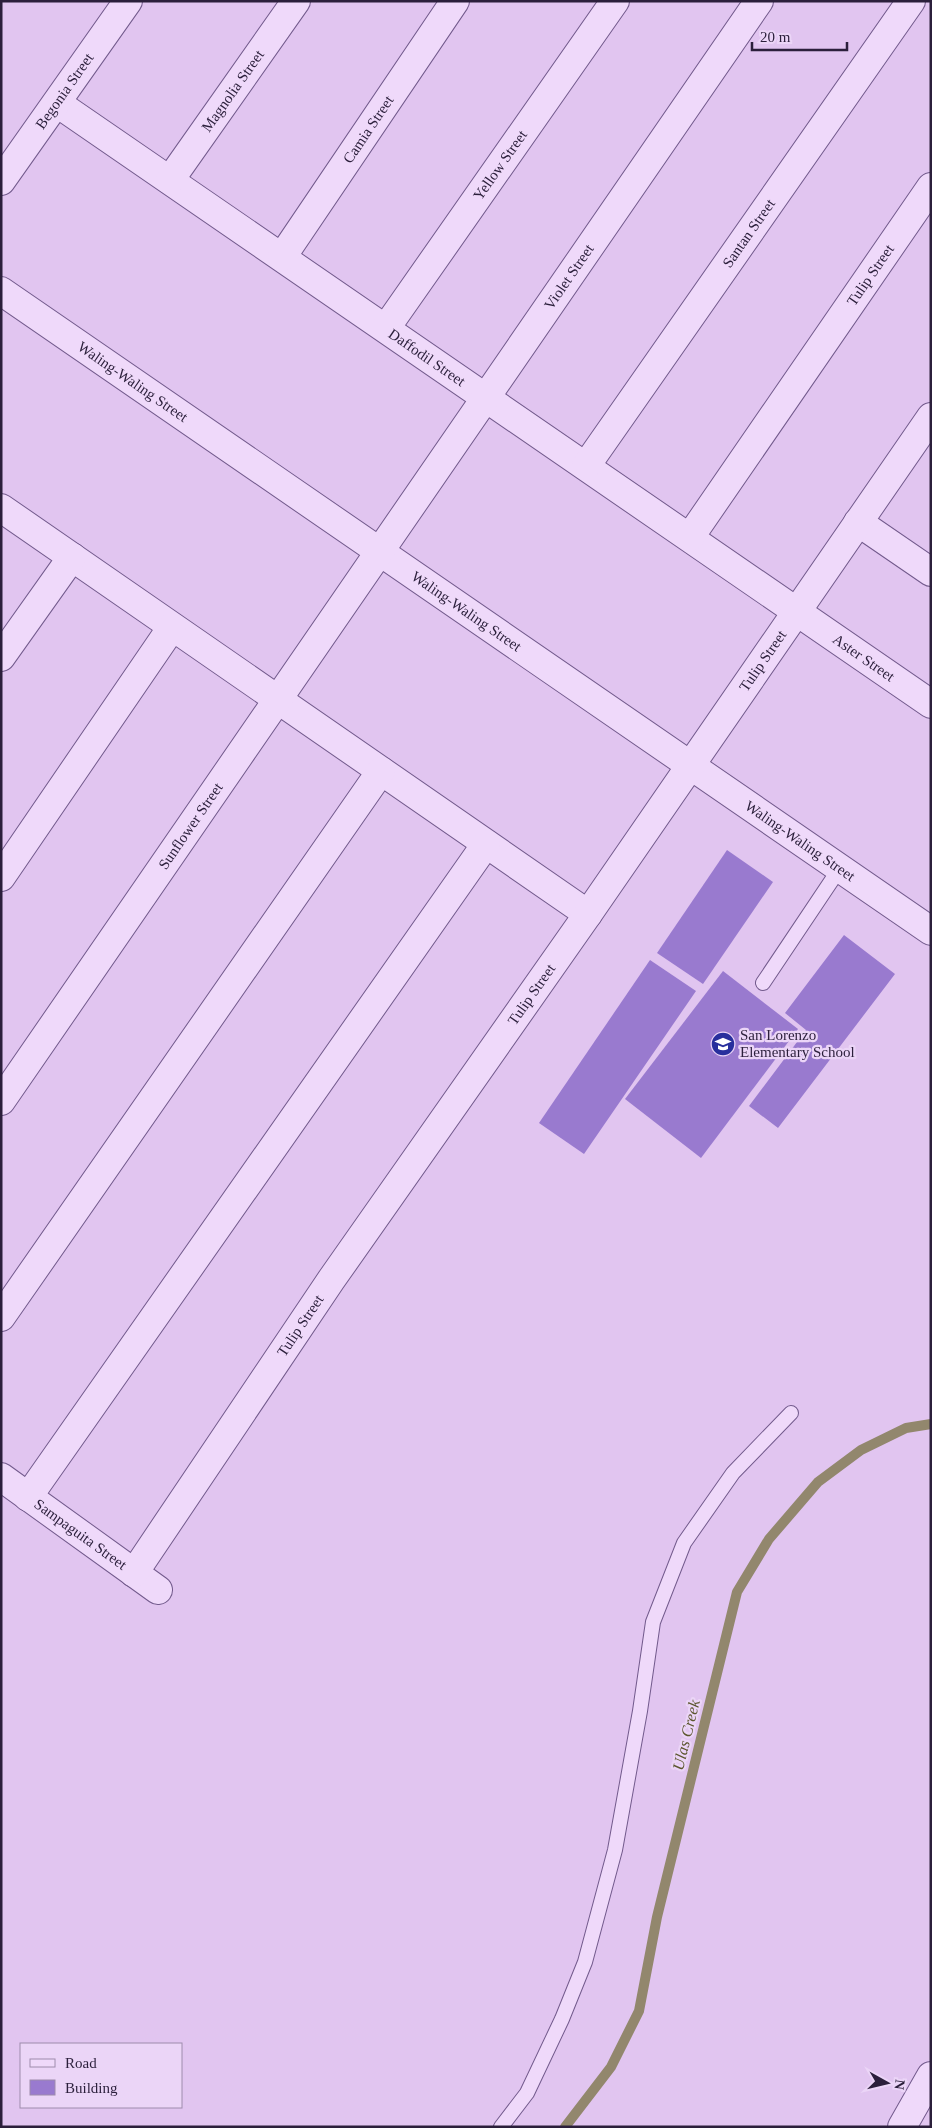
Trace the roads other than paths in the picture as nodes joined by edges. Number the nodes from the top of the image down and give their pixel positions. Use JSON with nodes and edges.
{"nodes":[{"id":1,"x":128,"y":1,"type":"edge"},
{"id":2,"x":296,"y":1,"type":"edge"},
{"id":3,"x":455,"y":1,"type":"edge"},
{"id":4,"x":615,"y":1,"type":"edge"},
{"id":5,"x":759,"y":1,"type":"edge"},
{"id":6,"x":911,"y":1,"type":"edge"},
{"id":7,"x":57,"y":103,"type":"junction"},
{"id":8,"x":170,"y":180,"type":"junction"},
{"id":9,"x":1,"y":181,"type":"edge"},
{"id":10,"x":931,"y":187,"type":"edge"},
{"id":11,"x":282,"y":257,"type":"junction"},
{"id":12,"x":1,"y":291,"type":"edge"},
{"id":13,"x":386,"y":328,"type":"junction"},
{"id":14,"x":486,"y":398,"type":"junction"},
{"id":15,"x":927,"y":432,"type":"edge"},
{"id":16,"x":586,"y":466,"type":"junction"},
{"id":17,"x":1,"y":508,"type":"edge"},
{"id":18,"x":858,"y":522,"type":"junction"},
{"id":19,"x":690,"y":537,"type":"junction"},
{"id":20,"x":380,"y":551,"type":"junction"},
{"id":21,"x":72,"y":557,"type":"junction"},
{"id":22,"x":931,"y":572,"type":"edge"},
{"id":23,"x":798,"y":611,"type":"junction"},
{"id":24,"x":172,"y":627,"type":"junction"},
{"id":25,"x":1,"y":657,"type":"edge"},
{"id":26,"x":278,"y":700,"type":"junction"},
{"id":27,"x":931,"y":704,"type":"edge"},
{"id":28,"x":690,"y":766,"type":"junction"},
{"id":29,"x":381,"y":771,"type":"junction"},
{"id":30,"x":486,"y":844,"type":"junction"},
{"id":31,"x":840,"y":868,"type":"junction"},
{"id":32,"x":1,"y":877,"type":"edge"},
{"id":33,"x":588,"y":914,"type":"junction"},
{"id":34,"x":931,"y":931,"type":"edge"},
{"id":35,"x":763,"y":983,"type":"dead end"},
{"id":36,"x":1,"y":1102,"type":"edge"},
{"id":37,"x":1,"y":1317,"type":"edge"},
{"id":38,"x":791,"y":1413,"type":"dead end"},
{"id":39,"x":1,"y":1477,"type":"edge"},
{"id":40,"x":28,"y":1497,"type":"junction"},
{"id":41,"x":134,"y":1572,"type":"junction"},
{"id":42,"x":158,"y":1590,"type":"dead end"},
{"id":43,"x":931,"y":2076,"type":"edge"},
{"id":44,"x":501,"y":2127,"type":"edge"},
{"id":45,"x":902,"y":2127,"type":"edge"}],
"edges":[{"from":1,"to":7,"type":"street","name":"Begonia Street"},
{"from":2,"to":8,"type":"street","name":"Magnolia Street"},
{"from":3,"to":11,"type":"street","name":"Camia Street"},
{"from":4,"to":13,"type":"street","name":"Yellow Street"},
{"from":5,"to":14,"type":"street","name":"Violet Street"},
{"from":6,"to":16,"type":"street","name":"Santan Street"},
{"from":7,"to":8,"type":"street","name":"Daffodil Street"},
{"from":7,"to":9,"type":"street","name":"Begonia Street"},
{"from":8,"to":11,"type":"street","name":"Daffodil Street"},
{"from":10,"to":19,"type":"street","name":"Tulip Street"},
{"from":11,"to":13,"type":"street","name":"Daffodil Street"},
{"from":12,"to":20,"type":"street","name":"Waling-Waling Street"},
{"from":13,"to":14,"type":"street","name":"Daffodil Street"},
{"from":14,"to":16,"type":"street","name":"Daffodil Street"},
{"from":14,"to":20,"type":"street","name":"Violet Street"},
{"from":15,"to":18,"type":"street","name":"Tulip Street"},
{"from":16,"to":19,"type":"street","name":"Daffodil Street"},
{"from":17,"to":21,"type":"street"},
{"from":18,"to":22,"type":"street"},
{"from":18,"to":23,"type":"street","name":"Tulip Street"},
{"from":19,"to":23,"type":"street","name":"Daffodil Street"},
{"from":20,"to":26,"type":"street","name":"Sunflower Street"},
{"from":20,"to":28,"type":"street","name":"Waling-Waling Street"},
{"from":21,"to":24,"type":"street"},
{"from":21,"to":25,"type":"street"},
{"from":23,"to":27,"type":"street","name":"Aster Street"},
{"from":23,"to":28,"type":"street","name":"Tulip Street"},
{"from":24,"to":26,"type":"street"},
{"from":24,"to":32,"type":"street"},
{"from":26,"to":29,"type":"street"},
{"from":26,"to":36,"type":"street","name":"Sunflower Street"},
{"from":28,"to":31,"type":"street","name":"Waling-Waling Street"},
{"from":28,"to":33,"type":"street","name":"Tulip Street"},
{"from":29,"to":30,"type":"street"},
{"from":29,"to":37,"type":"street"},
{"from":30,"to":33,"type":"street"},
{"from":30,"to":40,"type":"street"},
{"from":31,"to":34,"type":"street","name":"Waling-Waling Street"},
{"from":31,"to":35,"type":"lane"},
{"from":33,"to":41,"type":"street","name":"Tulip Street"},
{"from":38,"to":44,"type":"lane"},
{"from":39,"to":40,"type":"street","name":"Sampaguita Street"},
{"from":40,"to":41,"type":"street","name":"Sampaguita Street"},
{"from":41,"to":42,"type":"street","name":"Sampaguita Street"},
{"from":43,"to":45,"type":"street"}]}
